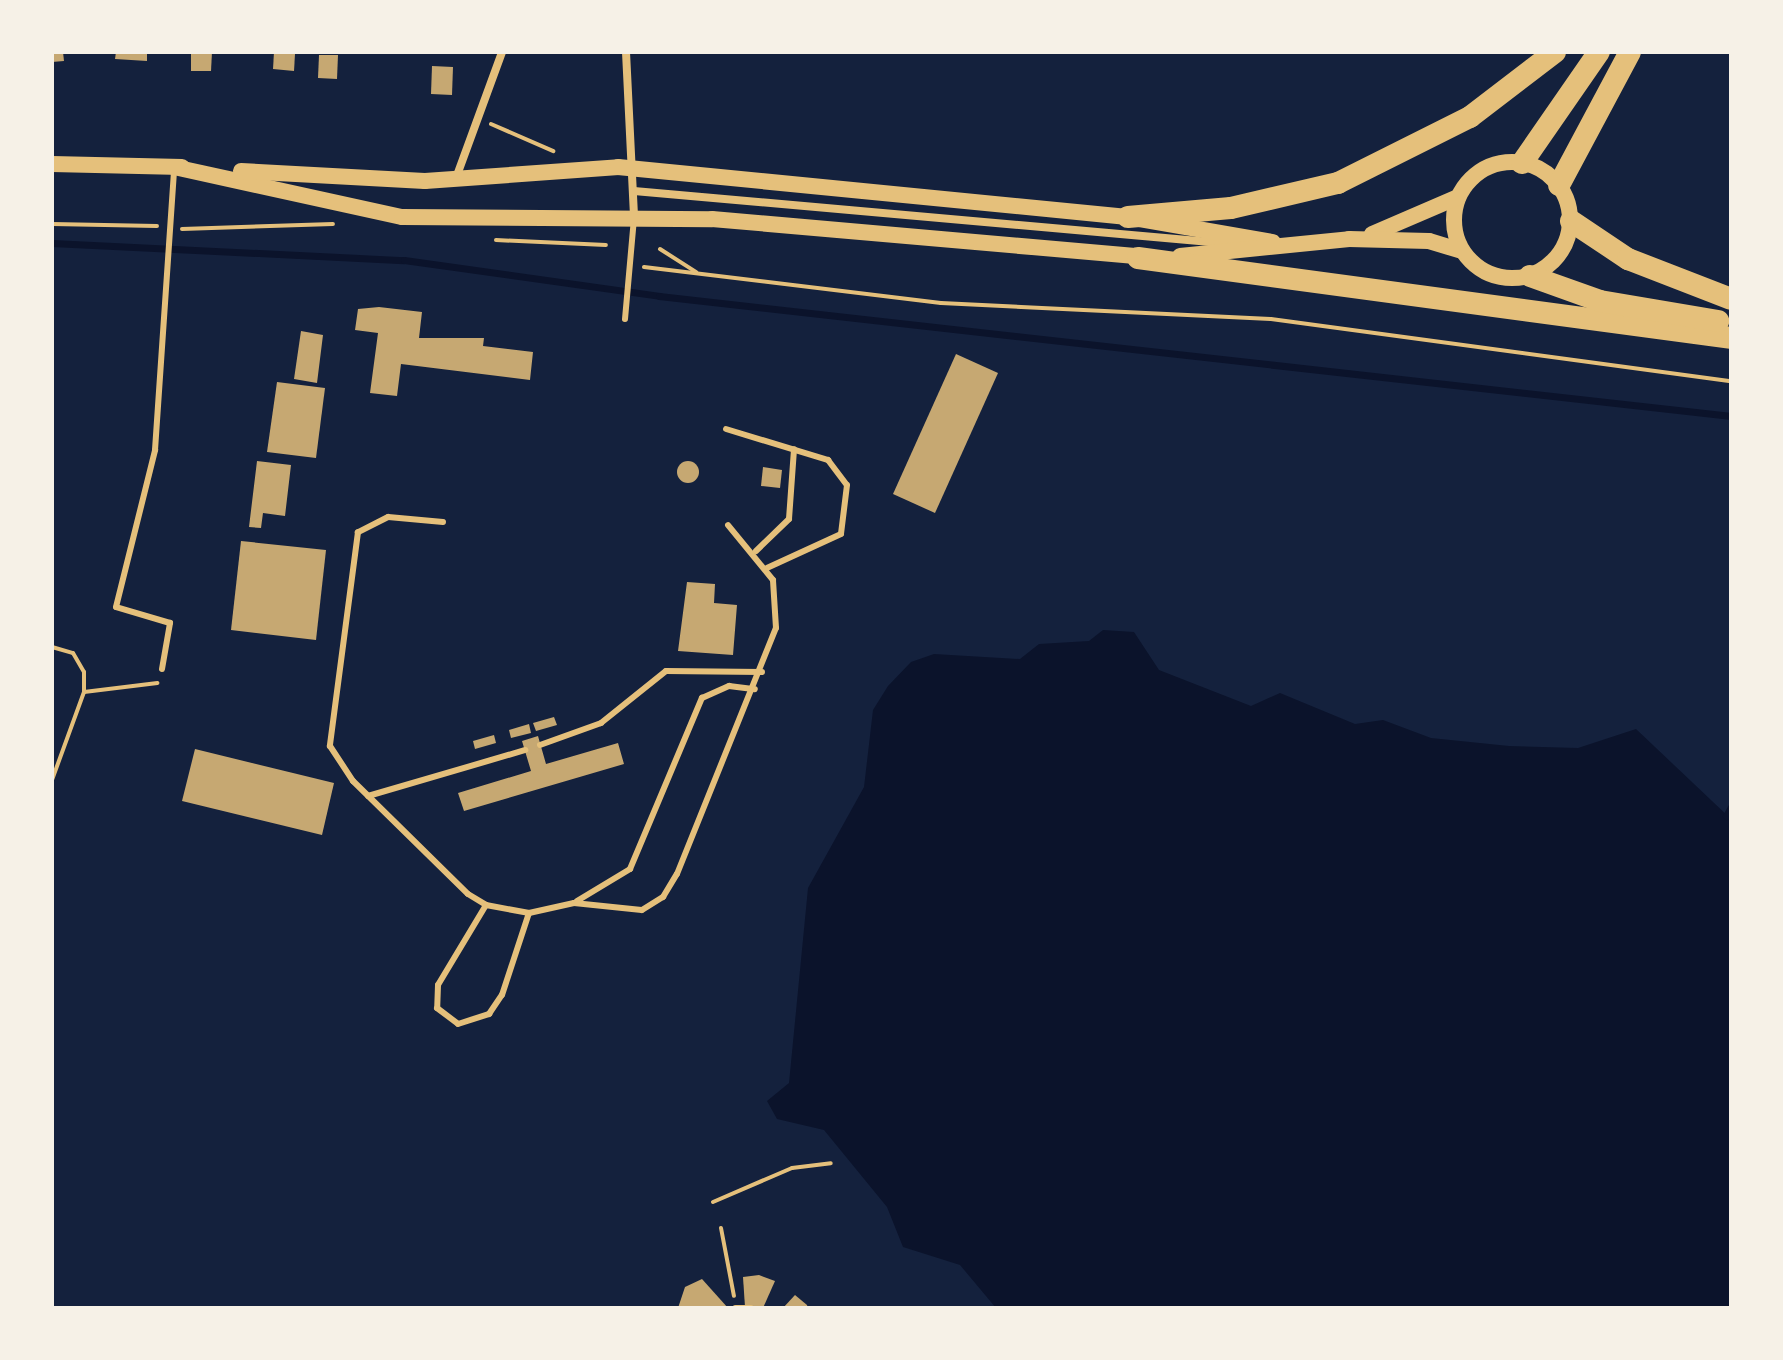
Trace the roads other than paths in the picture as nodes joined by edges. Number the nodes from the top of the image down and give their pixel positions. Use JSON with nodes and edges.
{"nodes":[{"id":1,"x":502,"y":52,"type":"edge"},
{"id":2,"x":626,"y":52,"type":"edge"},
{"id":3,"x":1555,"y":52,"type":"edge"},
{"id":4,"x":1599,"y":52,"type":"edge"},
{"id":5,"x":1630,"y":52,"type":"edge"},
{"id":6,"x":1522,"y":163,"type":"junction"},
{"id":7,"x":52,"y":164,"type":"edge"},
{"id":8,"x":174,"y":167,"type":"junction"},
{"id":9,"x":635,"y":169,"type":"junction"},
{"id":10,"x":456,"y":179,"type":"junction"},
{"id":11,"x":1559,"y":185,"type":"junction"},
{"id":12,"x":634,"y":191,"type":"junction"},
{"id":13,"x":1458,"y":197,"type":"junction"},
{"id":14,"x":634,"y":216,"type":"junction"},
{"id":15,"x":1128,"y":217,"type":"junction"},
{"id":16,"x":1571,"y":221,"type":"junction"},
{"id":17,"x":1349,"y":239,"type":"junction"},
{"id":18,"x":1286,"y":244,"type":"junction"},
{"id":19,"x":1462,"y":251,"type":"junction"},
{"id":20,"x":1138,"y":258,"type":"junction"},
{"id":21,"x":1530,"y":276,"type":"junction"},
{"id":22,"x":1731,"y":299,"type":"edge"},
{"id":23,"x":625,"y":319,"type":"dead end"},
{"id":24,"x":1731,"y":324,"type":"edge"},
{"id":25,"x":1731,"y":338,"type":"edge"},
{"id":26,"x":726,"y":429,"type":"dead end"},
{"id":27,"x":794,"y":449,"type":"junction"},
{"id":28,"x":443,"y":522,"type":"dead end"},
{"id":29,"x":728,"y":525,"type":"dead end"},
{"id":30,"x":756,"y":551,"type":"junction"},
{"id":31,"x":767,"y":568,"type":"junction"},
{"id":32,"x":162,"y":669,"type":"dead end"},
{"id":33,"x":762,"y":672,"type":"junction"},
{"id":34,"x":755,"y":689,"type":"junction"},
{"id":35,"x":540,"y":745,"type":"dead end"},
{"id":36,"x":525,"y":750,"type":"dead end"},
{"id":37,"x":368,"y":796,"type":"junction"},
{"id":38,"x":574,"y":903,"type":"junction"},
{"id":39,"x":486,"y":905,"type":"junction"},
{"id":40,"x":529,"y":913,"type":"junction"},
{"id":41,"x":735,"y":1308,"type":"edge"},
{"id":42,"x":750,"y":1308,"type":"edge"}],
"edges":[{"from":1,"to":10,"type":"street"},
{"from":2,"to":9,"type":"street"},
{"from":3,"to":15,"type":"highway"},
{"from":4,"to":6,"type":"highway"},
{"from":5,"to":11,"type":"highway"},
{"from":6,"to":11,"type":"main road"},
{"from":6,"to":13,"type":"main road"},
{"from":7,"to":8,"type":"main road"},
{"from":8,"to":10,"type":"main road"},
{"from":8,"to":14,"type":"main road"},
{"from":8,"to":32,"type":"lane"},
{"from":9,"to":10,"type":"main road"},
{"from":9,"to":12,"type":"street"},
{"from":9,"to":15,"type":"main road"},
{"from":11,"to":16,"type":"main road"},
{"from":12,"to":14,"type":"street"},
{"from":12,"to":18,"type":"street"},
{"from":13,"to":17,"type":"main road"},
{"from":13,"to":19,"type":"main road"},
{"from":14,"to":20,"type":"main road"},
{"from":14,"to":23,"type":"lane"},
{"from":15,"to":18,"type":"main road"},
{"from":16,"to":21,"type":"main road"},
{"from":16,"to":22,"type":"highway"},
{"from":17,"to":18,"type":"main road"},
{"from":17,"to":19,"type":"main road"},
{"from":18,"to":20,"type":"main road"},
{"from":19,"to":21,"type":"main road"},
{"from":20,"to":25,"type":"highway"},
{"from":21,"to":24,"type":"highway"},
{"from":26,"to":27,"type":"lane"},
{"from":27,"to":30,"type":"lane"},
{"from":27,"to":31,"type":"lane"},
{"from":28,"to":37,"type":"lane"},
{"from":29,"to":30,"type":"lane"},
{"from":30,"to":31,"type":"lane"},
{"from":31,"to":33,"type":"lane"},
{"from":33,"to":34,"type":"lane"},
{"from":33,"to":35,"type":"lane"},
{"from":34,"to":38,"type":"lane"},
{"from":34,"to":38,"type":"lane"},
{"from":36,"to":37,"type":"lane"},
{"from":37,"to":39,"type":"lane"},
{"from":38,"to":40,"type":"lane"},
{"from":39,"to":40,"type":"lane"},
{"from":39,"to":40,"type":"lane"},
{"from":41,"to":42,"type":"street"}]}
